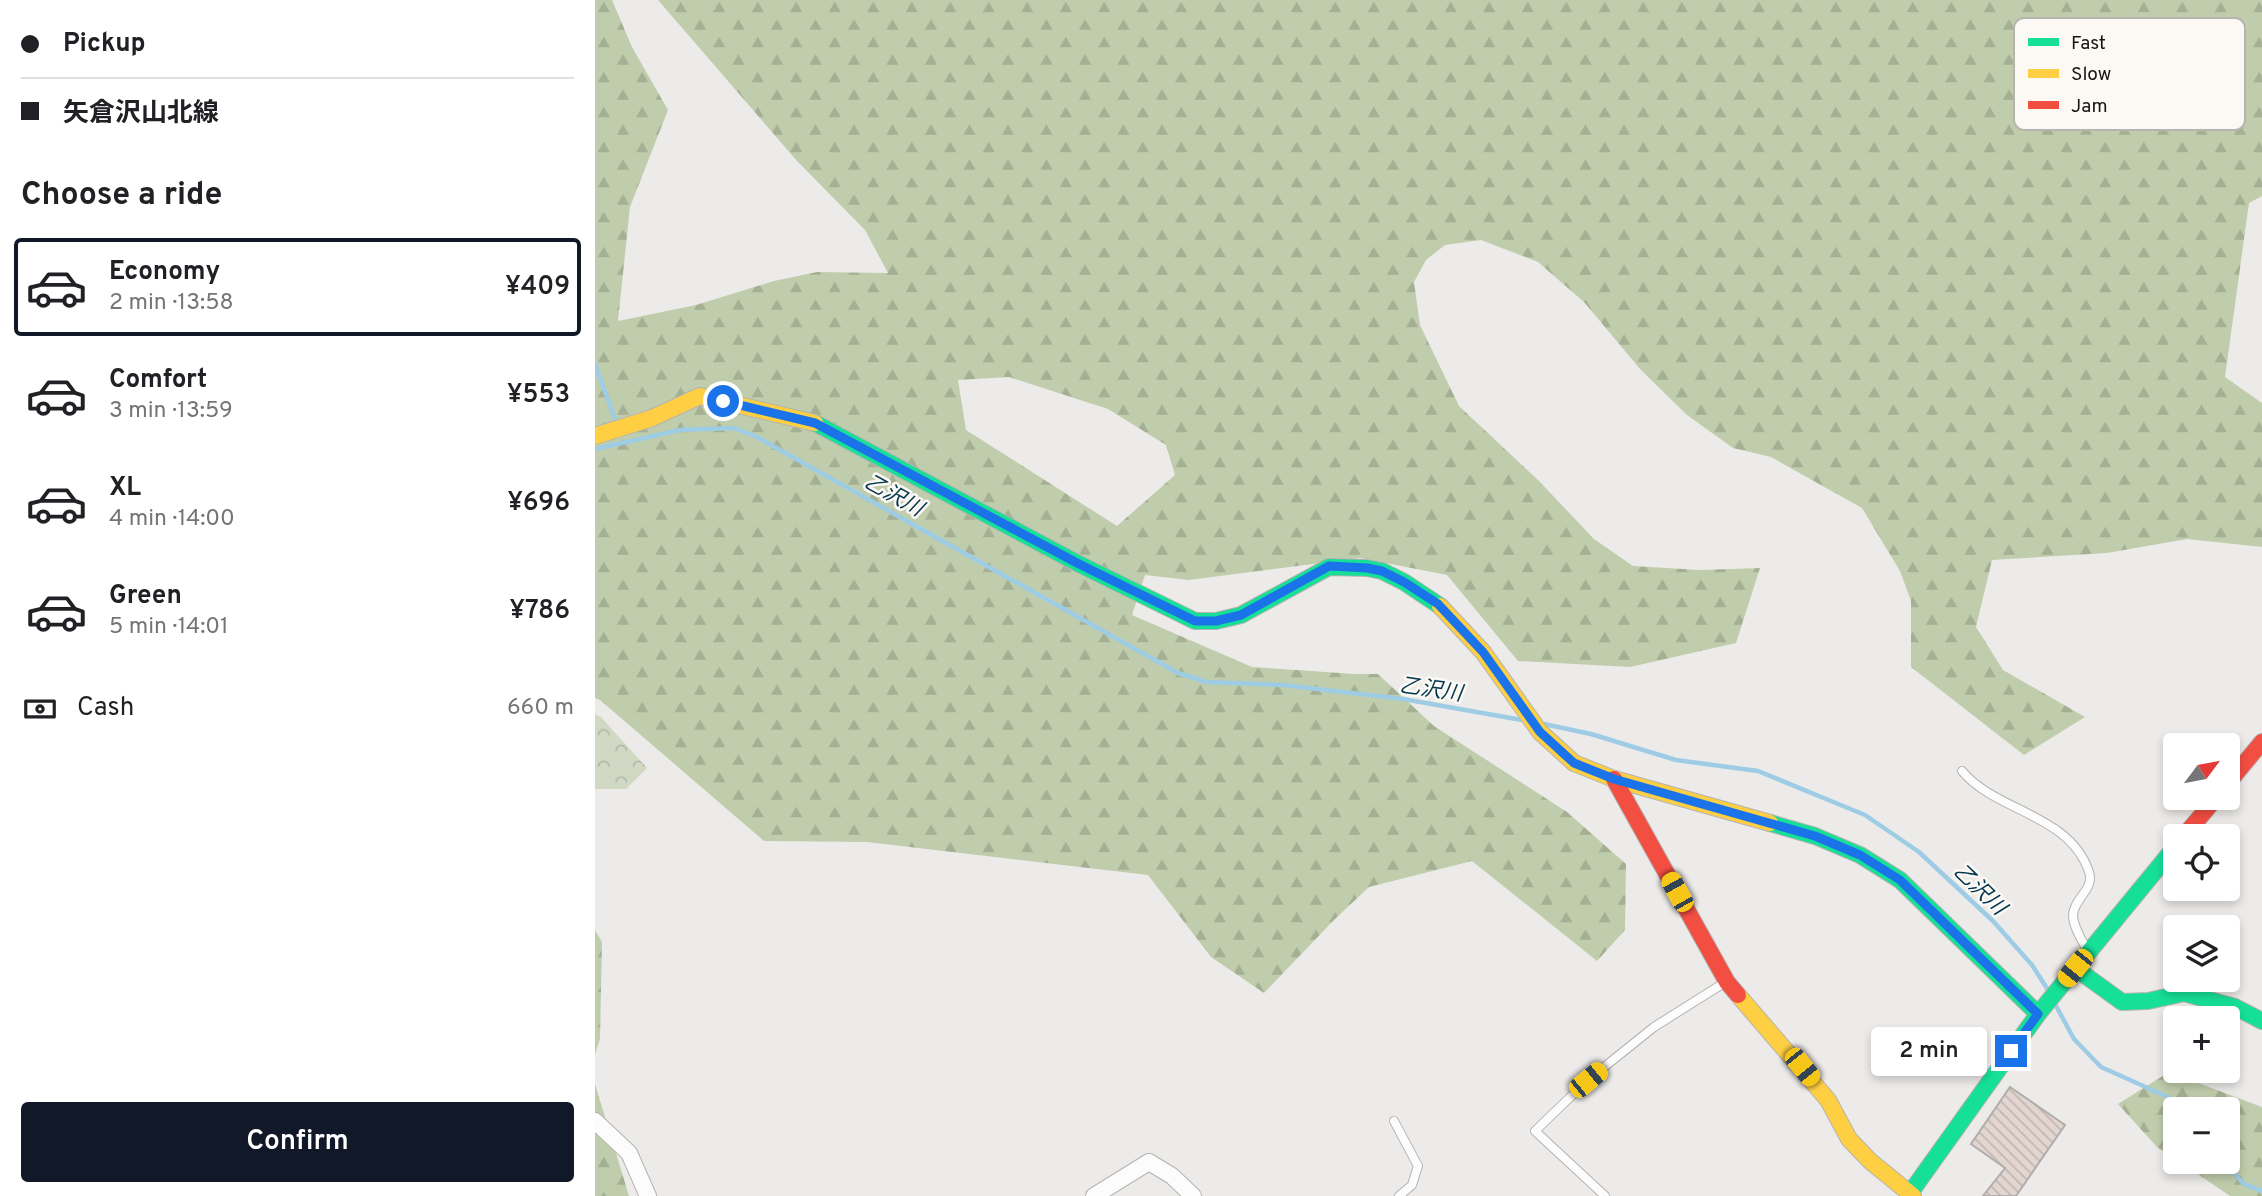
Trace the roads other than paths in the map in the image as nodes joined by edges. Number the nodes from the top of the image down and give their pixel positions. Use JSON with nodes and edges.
{"nodes":[{"id":1,"x":595,"y":436,"type":"edge"},
{"id":2,"x":2262,"y":742,"type":"edge"},
{"id":3,"x":2240,"y":769,"type":"edge"},
{"id":4,"x":1962,"y":771,"type":"dead end"},
{"id":5,"x":1614,"y":779,"type":"junction"},
{"id":6,"x":2205,"y":810,"type":"edge"},
{"id":7,"x":2194,"y":824,"type":"edge"},
{"id":8,"x":2163,"y":862,"type":"edge"},
{"id":9,"x":2088,"y":953,"type":"junction"},
{"id":10,"x":2075,"y":968,"type":"junction"},
{"id":11,"x":1727,"y":982,"type":"junction"},
{"id":12,"x":2038,"y":1014,"type":"junction"},
{"id":13,"x":2262,"y":1021,"type":"edge"},
{"id":14,"x":595,"y":1121,"type":"edge"},
{"id":15,"x":1394,"y":1121,"type":"dead end"},
{"id":16,"x":1910,"y":1195,"type":"edge"},
{"id":17,"x":648,"y":1196,"type":"edge"},
{"id":18,"x":1094,"y":1196,"type":"edge"},
{"id":19,"x":1193,"y":1196,"type":"edge"},
{"id":20,"x":1399,"y":1196,"type":"edge"},
{"id":21,"x":1605,"y":1196,"type":"edge"}],
"edges":[{"from":1,"to":5,"type":"street"},
{"from":2,"to":3,"type":"street"},
{"from":4,"to":9,"type":"lane"},
{"from":5,"to":11,"type":"street"},
{"from":5,"to":12,"type":"street"},
{"from":6,"to":7,"type":"street"},
{"from":8,"to":9,"type":"street"},
{"from":9,"to":10,"type":"street"},
{"from":10,"to":12,"type":"street"},
{"from":10,"to":13,"type":"street"},
{"from":11,"to":16,"type":"street"},
{"from":11,"to":21,"type":"lane"},
{"from":12,"to":16,"type":"street"},
{"from":14,"to":17,"type":"street"},
{"from":15,"to":20,"type":"lane"},
{"from":18,"to":19,"type":"street"}]}
